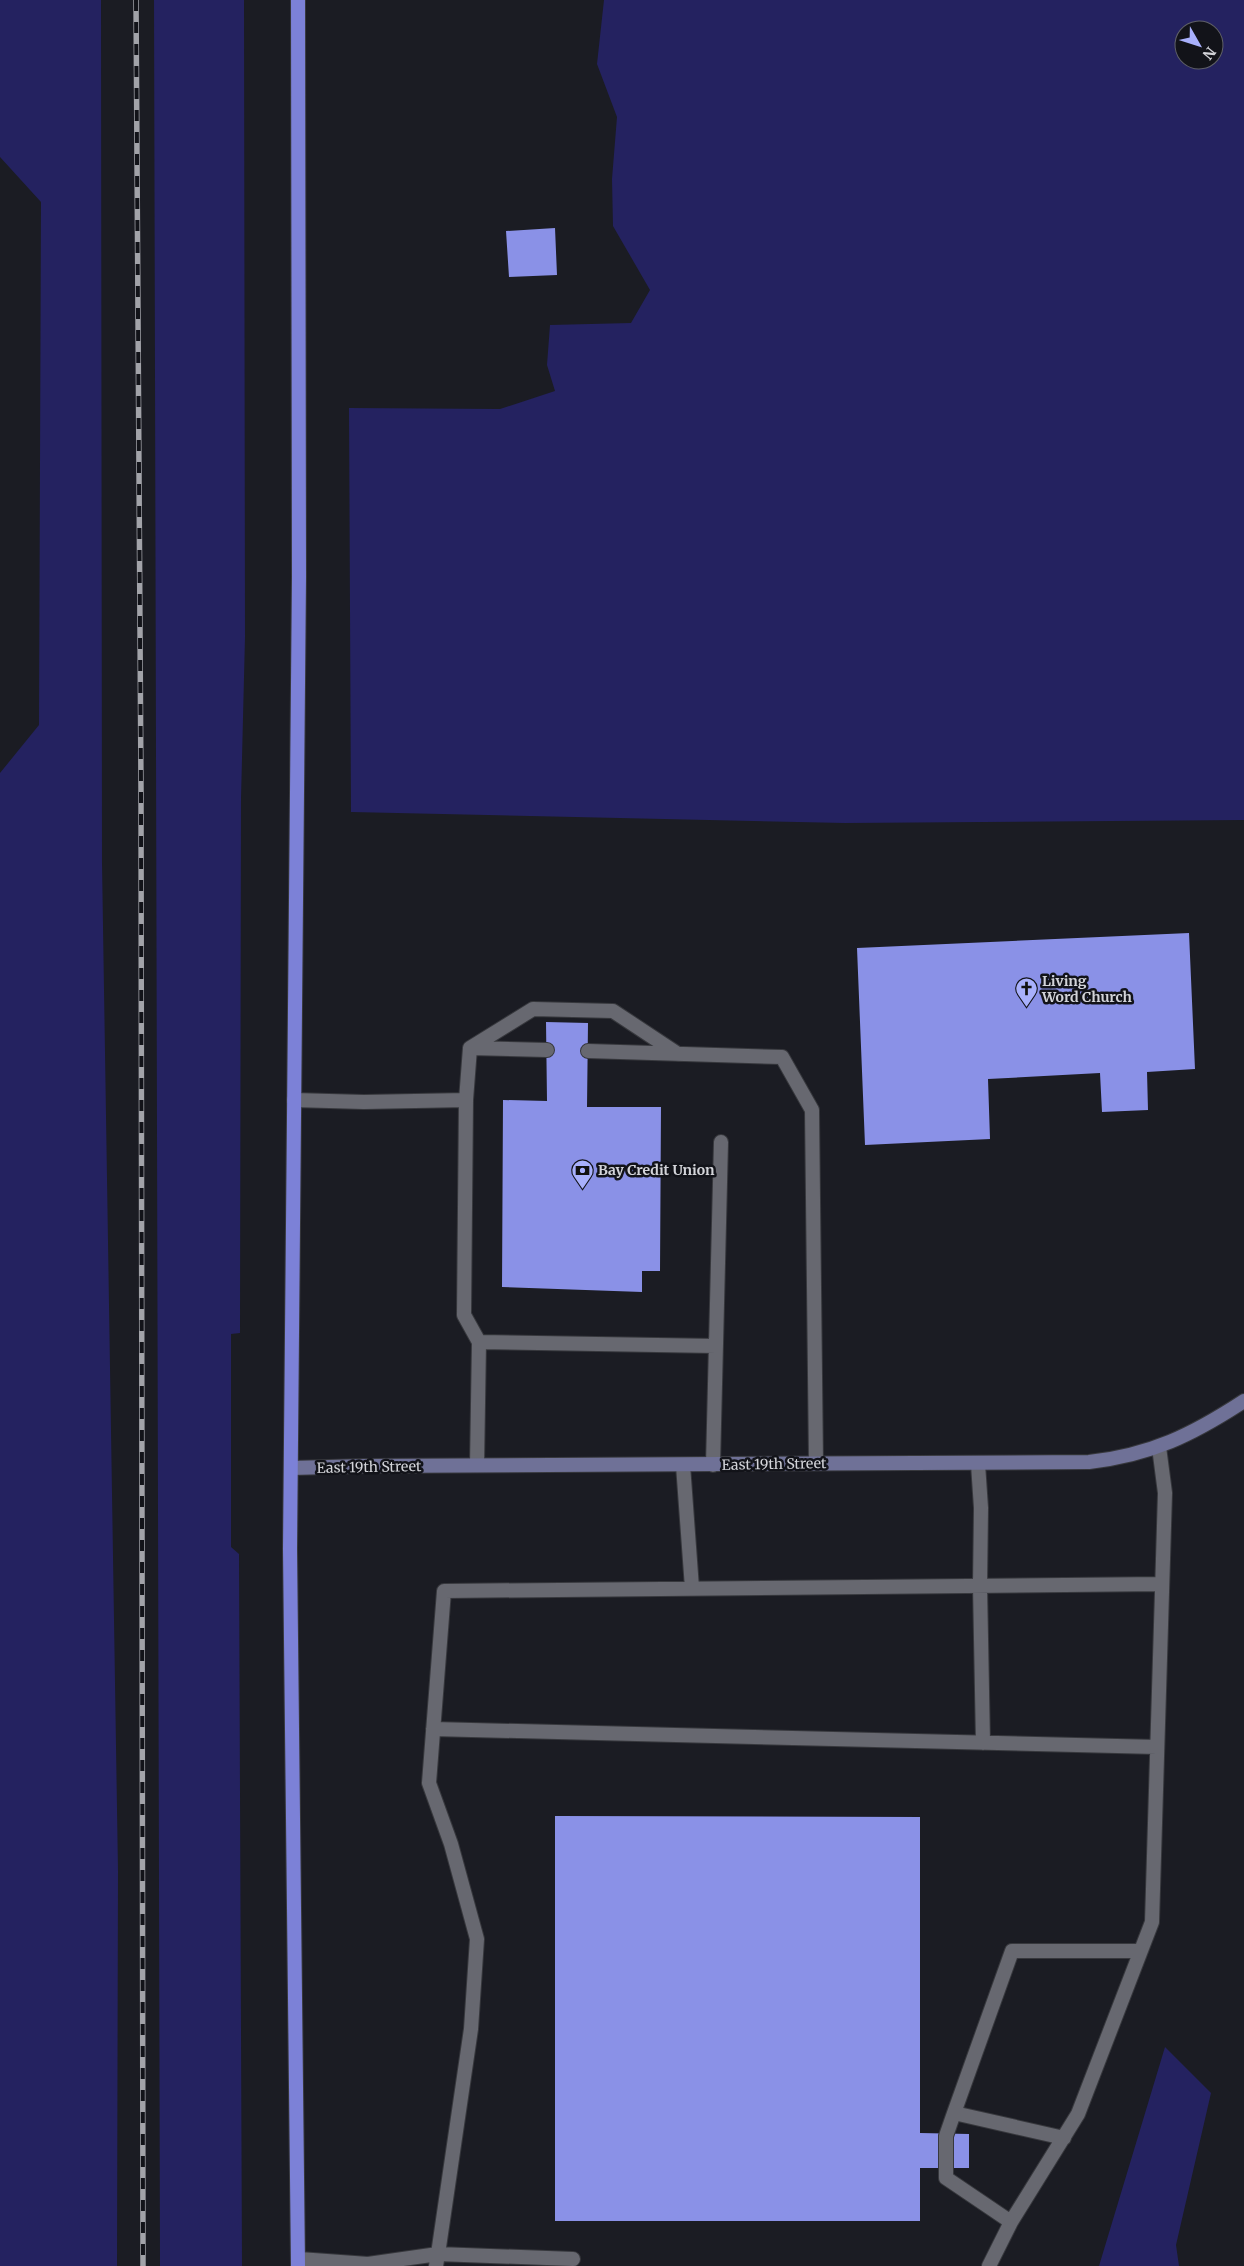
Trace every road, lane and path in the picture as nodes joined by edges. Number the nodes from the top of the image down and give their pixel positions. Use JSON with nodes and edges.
{"nodes":[{"id":1,"x":298,"y":0,"type":"edge"},
{"id":2,"x":470,"y":1048,"type":"junction"},
{"id":3,"x":547,"y":1050,"type":"dead end"},
{"id":4,"x":588,"y":1051,"type":"dead end"},
{"id":5,"x":678,"y":1054,"type":"junction"},
{"id":6,"x":294,"y":1100,"type":"junction"},
{"id":7,"x":466,"y":1100,"type":"junction"},
{"id":8,"x":722,"y":1142,"type":"dead end"},
{"id":9,"x":479,"y":1342,"type":"junction"},
{"id":10,"x":716,"y":1346,"type":"junction"},
{"id":11,"x":1244,"y":1401,"type":"edge"},
{"id":12,"x":1159,"y":1446,"type":"junction"},
{"id":13,"x":816,"y":1463,"type":"junction"},
{"id":14,"x":683,"y":1464,"type":"junction"},
{"id":15,"x":978,"y":1464,"type":"junction"},
{"id":16,"x":477,"y":1465,"type":"junction"},
{"id":17,"x":713,"y":1465,"type":"junction"},
{"id":18,"x":291,"y":1468,"type":"junction"},
{"id":19,"x":1162,"y":1584,"type":"junction"},
{"id":20,"x":980,"y":1586,"type":"junction"},
{"id":21,"x":692,"y":1588,"type":"junction"},
{"id":22,"x":292,"y":1662,"type":"junction"},
{"id":23,"x":433,"y":1729,"type":"junction"},
{"id":24,"x":983,"y":1743,"type":"junction"},
{"id":25,"x":1157,"y":1748,"type":"junction"},
{"id":26,"x":292,"y":1749,"type":"dead end"},
{"id":27,"x":1140,"y":1951,"type":"junction"},
{"id":28,"x":954,"y":2113,"type":"junction"},
{"id":29,"x":1064,"y":2138,"type":"junction"},
{"id":30,"x":1011,"y":2222,"type":"junction"},
{"id":31,"x":572,"y":2259,"type":"dead end"},
{"id":32,"x":437,"y":2260,"type":"edge"},
{"id":33,"x":298,"y":2262,"type":"edge"},
{"id":34,"x":989,"y":2266,"type":"edge"}],
"edges":[{"from":1,"to":6,"type":"highway"},
{"from":2,"to":3,"type":"lane"},
{"from":2,"to":5,"type":"lane"},
{"from":2,"to":7,"type":"lane"},
{"from":4,"to":5,"type":"lane"},
{"from":5,"to":13,"type":"lane"},
{"from":6,"to":7,"type":"lane"},
{"from":6,"to":18,"type":"highway"},
{"from":7,"to":9,"type":"lane"},
{"from":8,"to":10,"type":"lane"},
{"from":9,"to":10,"type":"lane"},
{"from":9,"to":16,"type":"lane"},
{"from":10,"to":17,"type":"lane"},
{"from":11,"to":12,"type":"main road","name":"East 19th Street"},
{"from":12,"to":15,"type":"main road","name":"East 19th Street"},
{"from":12,"to":19,"type":"lane"},
{"from":13,"to":15,"type":"main road","name":"East 19th Street"},
{"from":13,"to":17,"type":"main road","name":"East 19th Street"},
{"from":14,"to":16,"type":"main road","name":"East 19th Street"},
{"from":14,"to":17,"type":"main road","name":"East 19th Street"},
{"from":14,"to":21,"type":"lane"},
{"from":15,"to":20,"type":"lane"},
{"from":16,"to":18,"type":"main road","name":"East 19th Street"},
{"from":18,"to":22,"type":"highway"},
{"from":19,"to":20,"type":"lane"},
{"from":19,"to":25,"type":"lane"},
{"from":20,"to":21,"type":"lane"},
{"from":20,"to":24,"type":"lane"},
{"from":21,"to":23,"type":"lane"},
{"from":22,"to":26,"type":"highway"},
{"from":22,"to":33,"type":"highway"},
{"from":23,"to":24,"type":"lane"},
{"from":23,"to":32,"type":"lane"},
{"from":24,"to":25,"type":"lane"},
{"from":25,"to":27,"type":"lane"},
{"from":27,"to":28,"type":"lane"},
{"from":27,"to":29,"type":"lane"},
{"from":28,"to":29,"type":"lane"},
{"from":28,"to":30,"type":"lane"},
{"from":29,"to":30,"type":"lane"},
{"from":30,"to":34,"type":"lane"},
{"from":31,"to":32,"type":"lane"},
{"from":32,"to":33,"type":"lane"}]}
